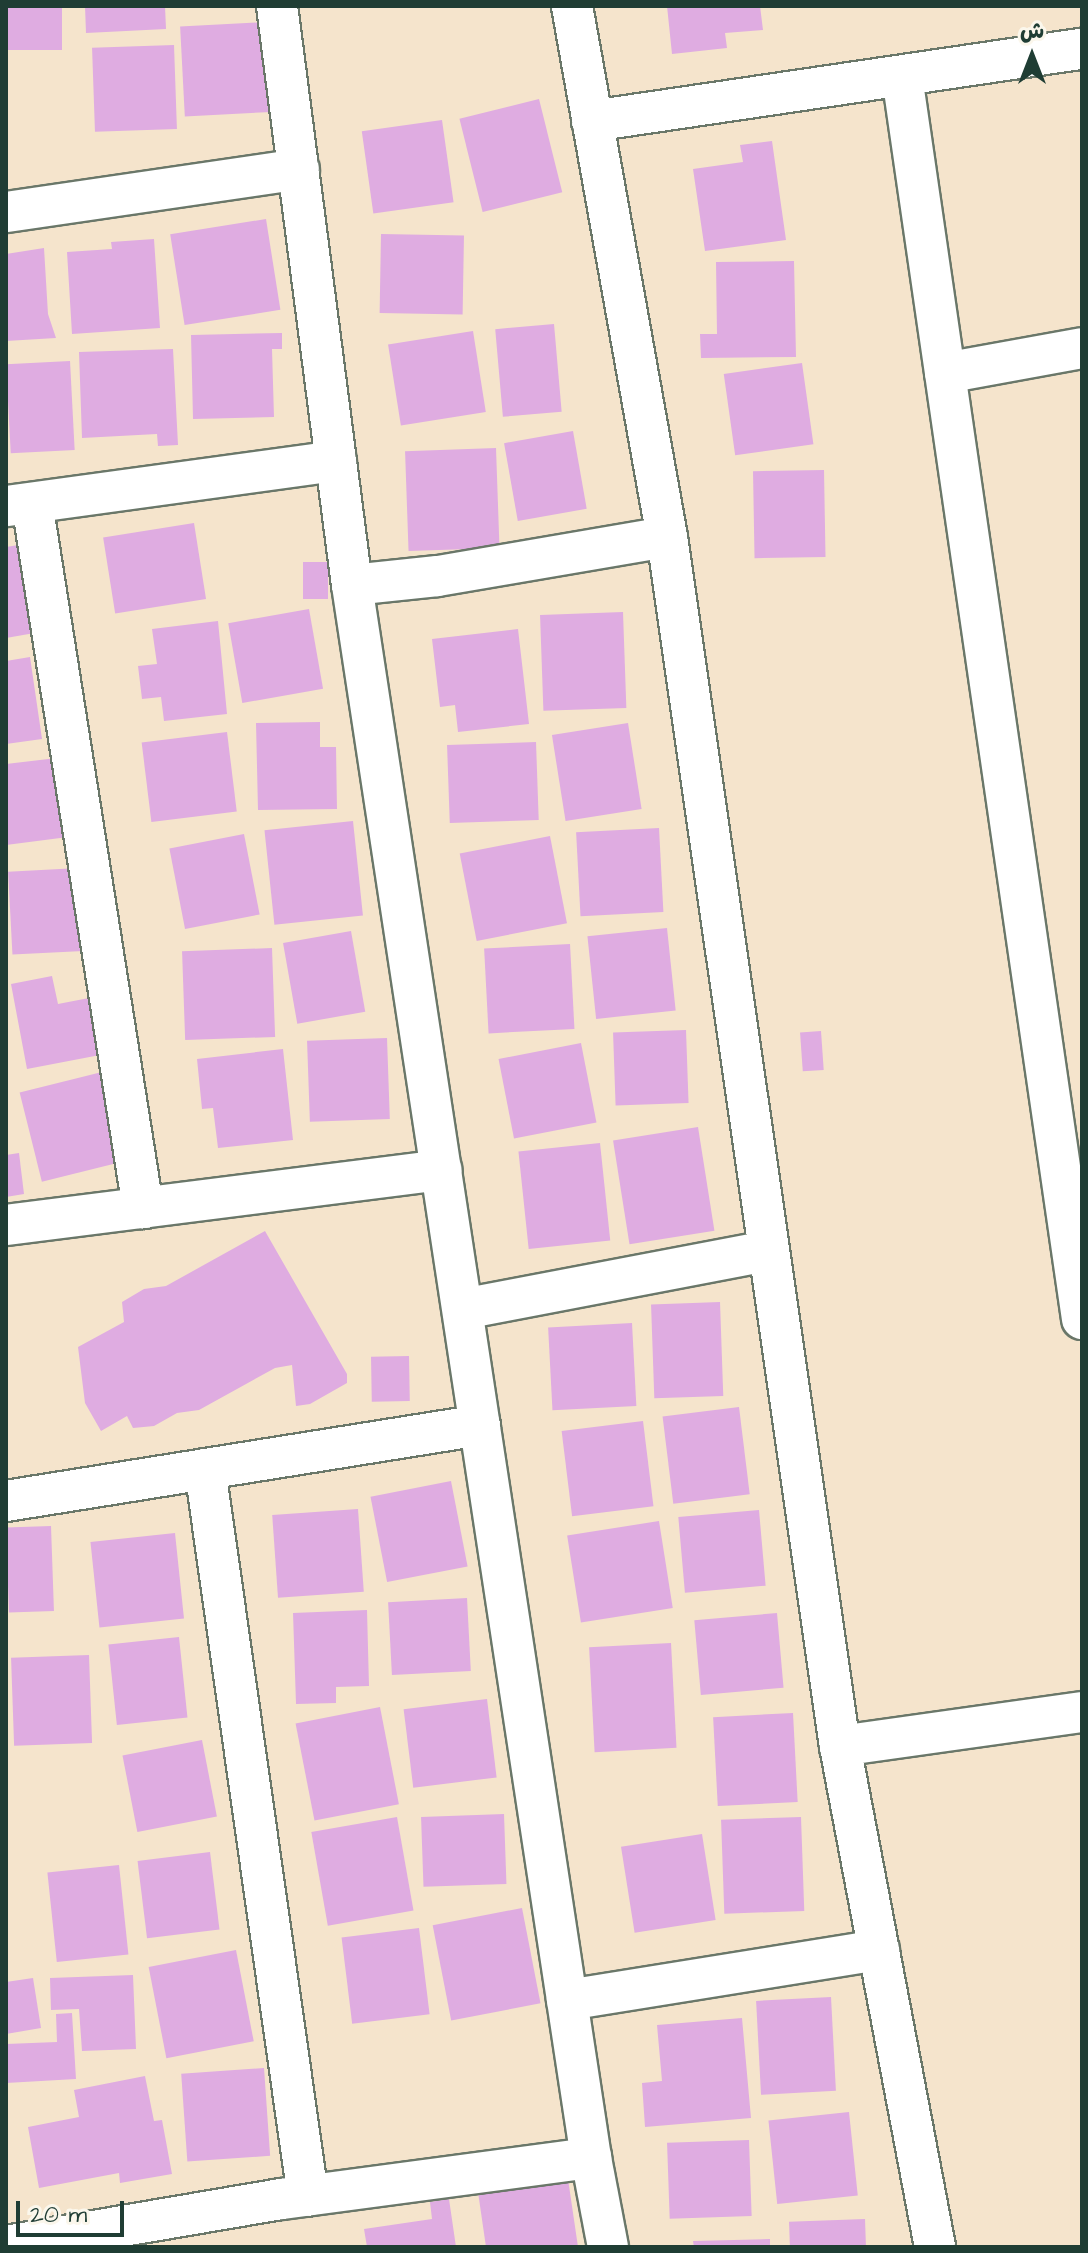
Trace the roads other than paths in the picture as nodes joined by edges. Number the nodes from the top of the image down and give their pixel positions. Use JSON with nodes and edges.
{"nodes":[{"id":1,"x":277,"y":6,"type":"edge"},
{"id":2,"x":572,"y":6,"type":"edge"},
{"id":3,"x":1082,"y":49,"type":"edge"},
{"id":4,"x":902,"y":76,"type":"junction"},
{"id":5,"x":592,"y":121,"type":"junction"},
{"id":6,"x":299,"y":169,"type":"junction"},
{"id":7,"x":6,"y":212,"type":"edge"},
{"id":8,"x":1082,"y":348,"type":"edge"},
{"id":9,"x":945,"y":373,"type":"junction"},
{"id":10,"x":336,"y":461,"type":"junction"},
{"id":11,"x":19,"y":505,"type":"edge"},
{"id":12,"x":667,"y":537,"type":"junction"},
{"id":13,"x":352,"y":585,"type":"junction"},
{"id":14,"x":1067,"y":1114,"type":"edge"},
{"id":15,"x":442,"y":1170,"type":"junction"},
{"id":16,"x":143,"y":1208,"type":"junction"},
{"id":17,"x":6,"y":1225,"type":"edge"},
{"id":18,"x":768,"y":1251,"type":"junction"},
{"id":19,"x":463,"y":1309,"type":"junction"},
{"id":20,"x":1082,"y":1319,"type":"edge"},
{"id":21,"x":480,"y":1425,"type":"junction"},
{"id":22,"x":205,"y":1469,"type":"junction"},
{"id":23,"x":6,"y":1501,"type":"edge"},
{"id":24,"x":1082,"y":1712,"type":"edge"},
{"id":25,"x":840,"y":1746,"type":"junction"},
{"id":26,"x":879,"y":1950,"type":"junction"},
{"id":27,"x":567,"y":2000,"type":"junction"},
{"id":28,"x":591,"y":2158,"type":"junction"},
{"id":29,"x":308,"y":2196,"type":"junction"},
{"id":30,"x":6,"y":2246,"type":"edge"},
{"id":31,"x":608,"y":2247,"type":"edge"},
{"id":32,"x":935,"y":2247,"type":"edge"}],
"edges":[{"from":1,"to":6,"type":"street"},
{"from":2,"to":5,"type":"street"},
{"from":3,"to":4,"type":"street"},
{"from":4,"to":5,"type":"street"},
{"from":4,"to":9,"type":"street"},
{"from":5,"to":12,"type":"street"},
{"from":6,"to":7,"type":"street"},
{"from":6,"to":10,"type":"street"},
{"from":8,"to":9,"type":"street"},
{"from":9,"to":14,"type":"street"},
{"from":10,"to":11,"type":"street"},
{"from":10,"to":13,"type":"street"},
{"from":11,"to":16,"type":"street"},
{"from":12,"to":13,"type":"street"},
{"from":12,"to":18,"type":"street"},
{"from":13,"to":15,"type":"street"},
{"from":14,"to":20,"type":"street"},
{"from":15,"to":16,"type":"street"},
{"from":15,"to":19,"type":"street"},
{"from":16,"to":17,"type":"street"},
{"from":18,"to":19,"type":"street"},
{"from":18,"to":25,"type":"street"},
{"from":19,"to":21,"type":"street"},
{"from":21,"to":22,"type":"street"},
{"from":21,"to":27,"type":"street"},
{"from":22,"to":23,"type":"street"},
{"from":22,"to":29,"type":"street"},
{"from":24,"to":25,"type":"street"},
{"from":25,"to":26,"type":"street"},
{"from":26,"to":27,"type":"street"},
{"from":26,"to":32,"type":"street"},
{"from":27,"to":28,"type":"street"},
{"from":28,"to":29,"type":"street"},
{"from":28,"to":31,"type":"street"},
{"from":29,"to":30,"type":"street"}]}
